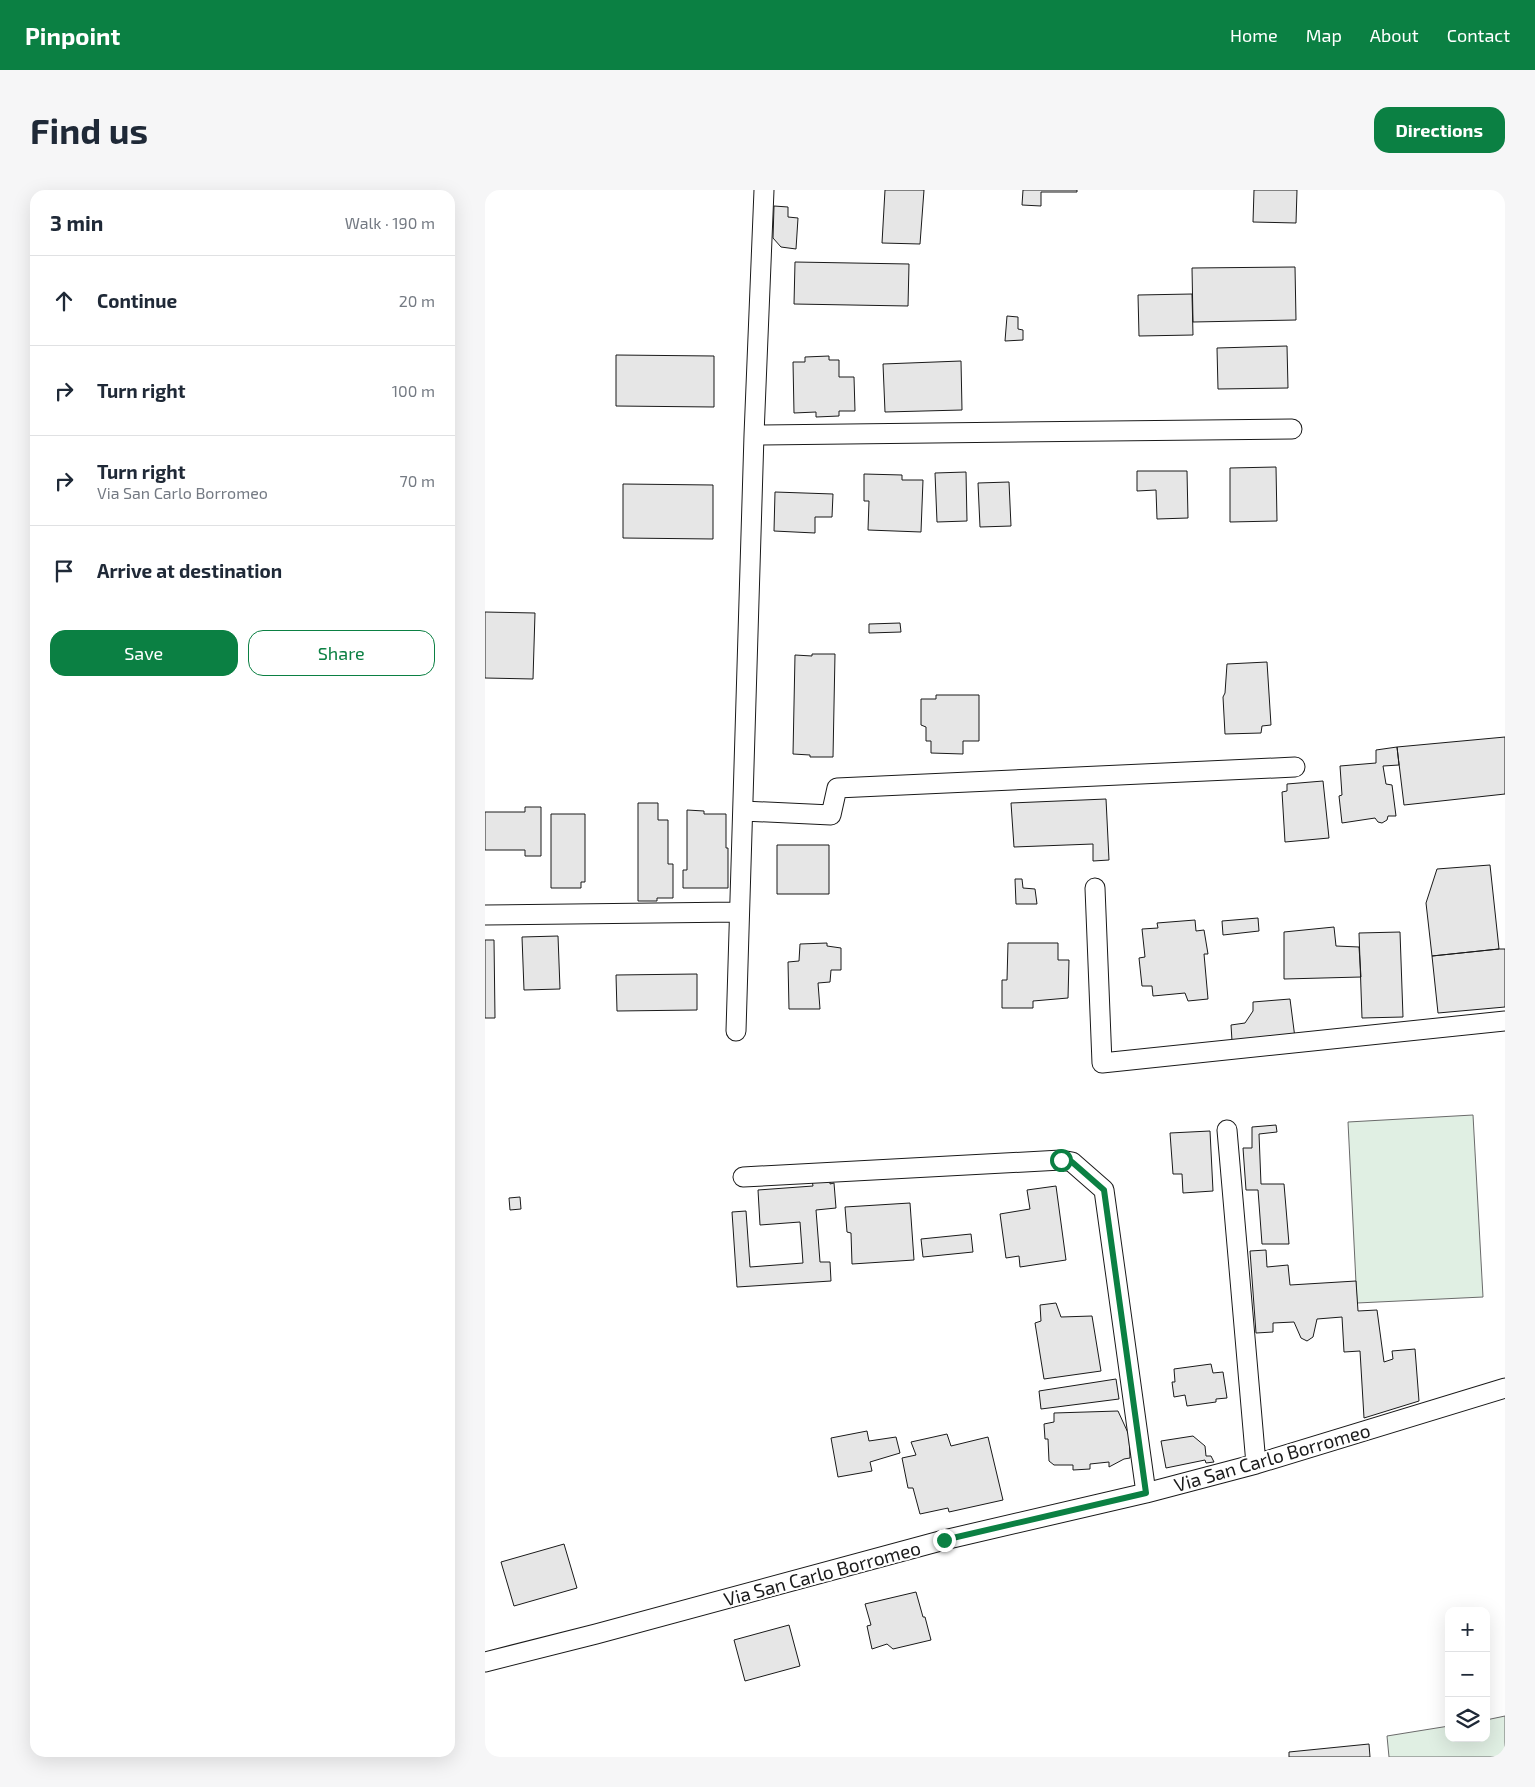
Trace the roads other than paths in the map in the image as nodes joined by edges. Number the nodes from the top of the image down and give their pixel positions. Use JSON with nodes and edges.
{"nodes":[{"id":1,"x":764,"y":190,"type":"edge"},
{"id":2,"x":1292,"y":429,"type":"dead end"},
{"id":3,"x":753,"y":435,"type":"junction"},
{"id":4,"x":1295,"y":767,"type":"dead end"},
{"id":5,"x":743,"y":811,"type":"junction"},
{"id":6,"x":1095,"y":888,"type":"dead end"},
{"id":7,"x":739,"y":912,"type":"junction"},
{"id":8,"x":485,"y":915,"type":"edge"},
{"id":9,"x":1505,"y":1021,"type":"edge"},
{"id":10,"x":736,"y":1031,"type":"dead end"},
{"id":11,"x":1227,"y":1130,"type":"dead end"},
{"id":12,"x":743,"y":1177,"type":"dead end"},
{"id":13,"x":1505,"y":1388,"type":"edge"},
{"id":14,"x":1256,"y":1464,"type":"junction"},
{"id":15,"x":1146,"y":1493,"type":"junction"},
{"id":16,"x":485,"y":1662,"type":"edge"}],
"edges":[{"from":1,"to":3,"type":"street"},
{"from":2,"to":3,"type":"street"},
{"from":3,"to":5,"type":"street"},
{"from":4,"to":5,"type":"street"},
{"from":5,"to":7,"type":"street"},
{"from":6,"to":9,"type":"street"},
{"from":7,"to":8,"type":"street"},
{"from":7,"to":10,"type":"street"},
{"from":11,"to":14,"type":"street"},
{"from":12,"to":15,"type":"street"},
{"from":13,"to":14,"type":"street","name":"Via San Carlo Borromeo"},
{"from":14,"to":15,"type":"street","name":"Via San Carlo Borromeo"},
{"from":15,"to":16,"type":"street","name":"Via San Carlo Borromeo"}]}
